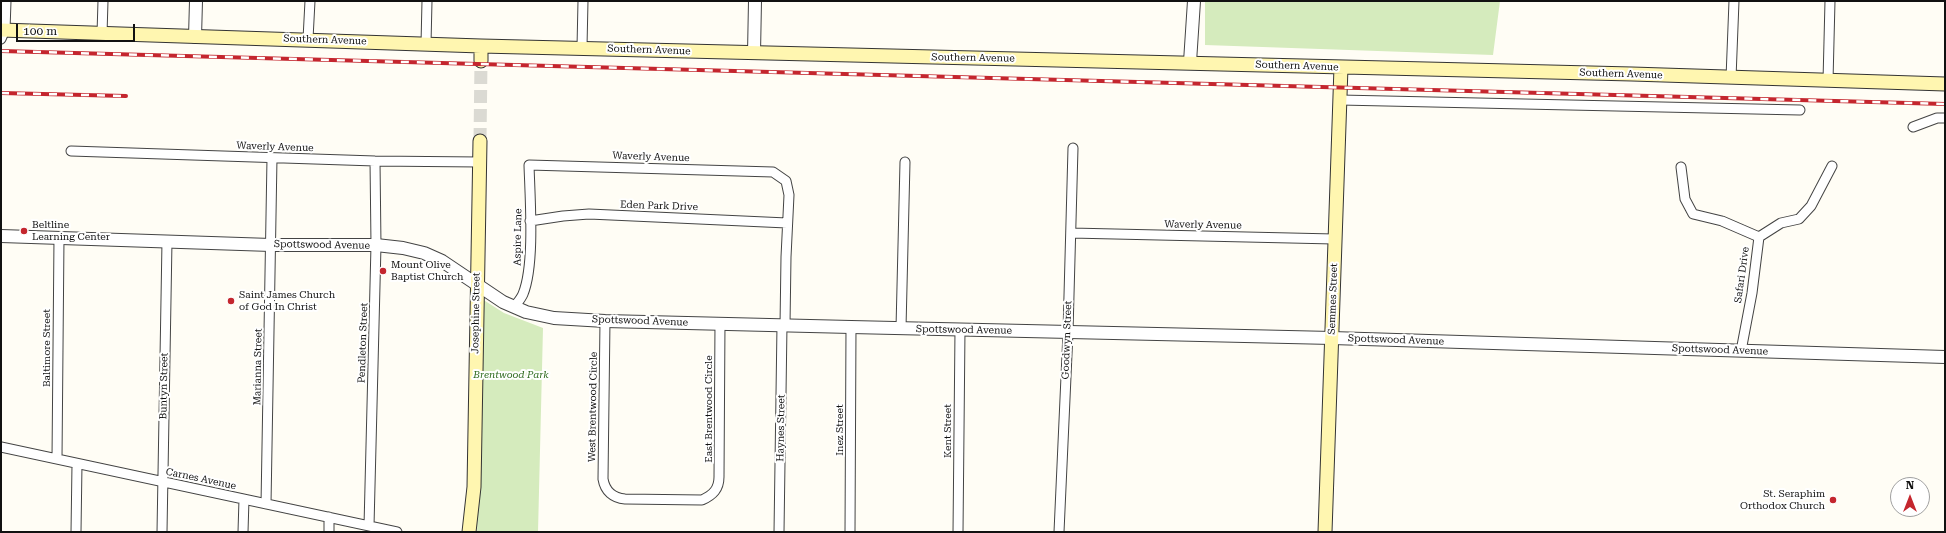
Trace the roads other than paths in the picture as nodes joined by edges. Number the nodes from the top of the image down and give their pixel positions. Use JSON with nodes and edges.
{"nodes":[{"id":1,"x":6,"y":1,"type":"edge"},
{"id":2,"x":103,"y":1,"type":"edge"},
{"id":3,"x":196,"y":1,"type":"edge"},
{"id":4,"x":310,"y":1,"type":"edge"},
{"id":5,"x":427,"y":1,"type":"edge"},
{"id":6,"x":583,"y":1,"type":"edge"},
{"id":7,"x":755,"y":1,"type":"edge"},
{"id":8,"x":1194,"y":1,"type":"edge"},
{"id":9,"x":1734,"y":1,"type":"edge"},
{"id":10,"x":1830,"y":1,"type":"edge"},
{"id":11,"x":2,"y":33,"type":"edge"},
{"id":12,"x":102,"y":34,"type":"junction"},
{"id":13,"x":195,"y":36,"type":"junction"},
{"id":14,"x":308,"y":39,"type":"junction"},
{"id":15,"x":426,"y":44,"type":"junction"},
{"id":16,"x":482,"y":46,"type":"junction"},
{"id":17,"x":582,"y":47,"type":"junction"},
{"id":18,"x":754,"y":53,"type":"junction"},
{"id":19,"x":481,"y":61,"type":"tunnel mouth"},
{"id":20,"x":1190,"y":62,"type":"junction"},
{"id":21,"x":1341,"y":67,"type":"junction"},
{"id":22,"x":1731,"y":78,"type":"junction"},
{"id":23,"x":1828,"y":81,"type":"junction"},
{"id":24,"x":1945,"y":84,"type":"edge"},
{"id":25,"x":1340,"y":100,"type":"junction"},
{"id":26,"x":1800,"y":110,"type":"dead end"},
{"id":27,"x":1945,"y":118,"type":"edge"},
{"id":28,"x":1913,"y":127,"type":"dead end"},
{"id":29,"x":480,"y":141,"type":"tunnel mouth"},
{"id":30,"x":1073,"y":148,"type":"dead end"},
{"id":31,"x":70,"y":152,"type":"dead end"},
{"id":32,"x":272,"y":158,"type":"junction"},
{"id":33,"x":375,"y":161,"type":"junction"},
{"id":34,"x":479,"y":162,"type":"junction"},
{"id":35,"x":904,"y":162,"type":"dead end"},
{"id":36,"x":529,"y":164,"type":"joint"},
{"id":37,"x":1832,"y":166,"type":"dead end"},
{"id":38,"x":1681,"y":167,"type":"dead end"},
{"id":39,"x":773,"y":172,"type":"joint"},
{"id":40,"x":530,"y":221,"type":"junction"},
{"id":41,"x":787,"y":222,"type":"junction"},
{"id":42,"x":1071,"y":233,"type":"junction"},
{"id":43,"x":1,"y":236,"type":"edge"},
{"id":44,"x":1759,"y":237,"type":"junction"},
{"id":45,"x":59,"y":238,"type":"junction"},
{"id":46,"x":1334,"y":239,"type":"junction"},
{"id":47,"x":166,"y":241,"type":"junction"},
{"id":48,"x":271,"y":244,"type":"junction"},
{"id":49,"x":376,"y":246,"type":"junction"},
{"id":50,"x":477,"y":284,"type":"junction"},
{"id":51,"x":514,"y":307,"type":"junction"},
{"id":52,"x":605,"y":321,"type":"junction"},
{"id":53,"x":720,"y":324,"type":"junction"},
{"id":54,"x":783,"y":325,"type":"junction"},
{"id":55,"x":851,"y":327,"type":"junction"},
{"id":56,"x":901,"y":328,"type":"junction"},
{"id":57,"x":960,"y":330,"type":"junction"},
{"id":58,"x":1068,"y":332,"type":"junction"},
{"id":59,"x":1332,"y":338,"type":"junction"},
{"id":60,"x":1741,"y":351,"type":"junction"},
{"id":61,"x":1945,"y":357,"type":"edge"},
{"id":62,"x":1,"y":447,"type":"edge"},
{"id":63,"x":57,"y":458,"type":"junction"},
{"id":64,"x":78,"y":464,"type":"junction"},
{"id":65,"x":162,"y":482,"type":"junction"},
{"id":66,"x":714,"y":493,"type":"joint"},
{"id":67,"x":244,"y":498,"type":"junction"},
{"id":68,"x":266,"y":504,"type":"junction"},
{"id":69,"x":329,"y":517,"type":"junction"},
{"id":70,"x":369,"y":526,"type":"junction"},
{"id":71,"x":76,"y":532,"type":"edge"},
{"id":72,"x":162,"y":532,"type":"edge"},
{"id":73,"x":243,"y":532,"type":"edge"},
{"id":74,"x":328,"y":532,"type":"edge"},
{"id":75,"x":396,"y":532,"type":"edge"},
{"id":76,"x":469,"y":532,"type":"edge"},
{"id":77,"x":779,"y":532,"type":"edge"},
{"id":78,"x":850,"y":532,"type":"edge"},
{"id":79,"x":958,"y":532,"type":"edge"},
{"id":80,"x":1059,"y":532,"type":"edge"},
{"id":81,"x":1325,"y":532,"type":"edge"}],
"edges":[{"from":1,"to":11,"type":"street"},
{"from":2,"to":12,"type":"street"},
{"from":3,"to":13,"type":"street"},
{"from":4,"to":14,"type":"street"},
{"from":5,"to":15,"type":"street"},
{"from":6,"to":17,"type":"street"},
{"from":7,"to":18,"type":"street"},
{"from":8,"to":20,"type":"street"},
{"from":9,"to":22,"type":"street"},
{"from":10,"to":23,"type":"street"},
{"from":11,"to":12,"type":"main road","name":"Southern Avenue"},
{"from":12,"to":13,"type":"main road","name":"Southern Avenue"},
{"from":13,"to":14,"type":"main road","name":"Southern Avenue"},
{"from":14,"to":15,"type":"main road","name":"Southern Avenue"},
{"from":15,"to":16,"type":"main road","name":"Southern Avenue"},
{"from":16,"to":17,"type":"main road","name":"Southern Avenue"},
{"from":16,"to":19,"type":"main road"},
{"from":17,"to":18,"type":"main road","name":"Southern Avenue"},
{"from":18,"to":20,"type":"main road","name":"Southern Avenue"},
{"from":20,"to":21,"type":"main road","name":"Southern Avenue"},
{"from":21,"to":22,"type":"main road","name":"Southern Avenue"},
{"from":21,"to":25,"type":"main road","name":"Semmes Street"},
{"from":22,"to":23,"type":"main road","name":"Southern Avenue"},
{"from":23,"to":24,"type":"main road","name":"Southern Avenue"},
{"from":25,"to":26,"type":"street"},
{"from":25,"to":46,"type":"main road","name":"Semmes Street"},
{"from":27,"to":28,"type":"street"},
{"from":29,"to":34,"type":"main road","name":"Josephine Street"},
{"from":30,"to":42,"type":"street","name":"Goodwyn Street"},
{"from":31,"to":32,"type":"street","name":"Waverly Avenue"},
{"from":32,"to":33,"type":"street","name":"Waverly Avenue"},
{"from":32,"to":48,"type":"street","name":"Marianna Street"},
{"from":33,"to":34,"type":"street","name":"Waverly Avenue"},
{"from":33,"to":49,"type":"street","name":"Pendleton Street"},
{"from":34,"to":50,"type":"main road","name":"Josephine Street"},
{"from":35,"to":56,"type":"street"},
{"from":36,"to":39,"type":"street","name":"Waverly Avenue"},
{"from":36,"to":40,"type":"street","name":"Aspire Lane"},
{"from":37,"to":44,"type":"street","name":"Safari Drive"},
{"from":38,"to":44,"type":"street"},
{"from":39,"to":41,"type":"street","name":"Haynes Street"},
{"from":40,"to":41,"type":"street","name":"Eden Park Drive"},
{"from":40,"to":51,"type":"street","name":"Aspire Lane"},
{"from":41,"to":54,"type":"street","name":"Haynes Street"},
{"from":42,"to":46,"type":"street","name":"Waverly Avenue"},
{"from":42,"to":58,"type":"street","name":"Goodwyn Street"},
{"from":43,"to":45,"type":"street","name":"Spottswood Avenue"},
{"from":44,"to":60,"type":"street","name":"Safari Drive"},
{"from":45,"to":47,"type":"street","name":"Spottswood Avenue"},
{"from":45,"to":63,"type":"street","name":"Baltimore Street"},
{"from":46,"to":59,"type":"main road","name":"Semmes Street"},
{"from":47,"to":48,"type":"street","name":"Spottswood Avenue"},
{"from":47,"to":65,"type":"street","name":"Buntyn Street"},
{"from":48,"to":49,"type":"street","name":"Spottswood Avenue"},
{"from":48,"to":68,"type":"street","name":"Marianna Street"},
{"from":49,"to":50,"type":"street","name":"Spottswood Avenue"},
{"from":49,"to":70,"type":"street","name":"Pendleton Street"},
{"from":50,"to":51,"type":"street","name":"Spottswood Avenue"},
{"from":50,"to":76,"type":"main road","name":"Josephine Street"},
{"from":51,"to":52,"type":"street","name":"Spottswood Avenue"},
{"from":52,"to":53,"type":"street","name":"Spottswood Avenue"},
{"from":52,"to":66,"type":"street","name":"West Brentwood Circle"},
{"from":53,"to":54,"type":"street","name":"Spottswood Avenue"},
{"from":53,"to":66,"type":"street","name":"East Brentwood Circle"},
{"from":54,"to":55,"type":"street","name":"Spottswood Avenue"},
{"from":54,"to":77,"type":"street","name":"Haynes Street"},
{"from":55,"to":56,"type":"street","name":"Spottswood Avenue"},
{"from":55,"to":78,"type":"street","name":"Inez Street"},
{"from":56,"to":57,"type":"street","name":"Spottswood Avenue"},
{"from":57,"to":58,"type":"street","name":"Spottswood Avenue"},
{"from":57,"to":79,"type":"street","name":"Kent Street"},
{"from":58,"to":59,"type":"street","name":"Spottswood Avenue"},
{"from":58,"to":80,"type":"street","name":"Goodwyn Street"},
{"from":59,"to":60,"type":"street","name":"Spottswood Avenue"},
{"from":59,"to":81,"type":"main road","name":"Semmes Street"},
{"from":60,"to":61,"type":"street","name":"Spottswood Avenue"},
{"from":62,"to":63,"type":"street","name":"Carnes Avenue"},
{"from":63,"to":64,"type":"street","name":"Carnes Avenue"},
{"from":64,"to":65,"type":"street","name":"Carnes Avenue"},
{"from":64,"to":71,"type":"street"},
{"from":65,"to":67,"type":"street","name":"Carnes Avenue"},
{"from":65,"to":72,"type":"street","name":"Buntyn Street"},
{"from":67,"to":68,"type":"street","name":"Carnes Avenue"},
{"from":67,"to":73,"type":"street"},
{"from":68,"to":69,"type":"street","name":"Carnes Avenue"},
{"from":69,"to":70,"type":"street","name":"Carnes Avenue"},
{"from":69,"to":74,"type":"street"},
{"from":70,"to":75,"type":"street","name":"Carnes Avenue"}]}
